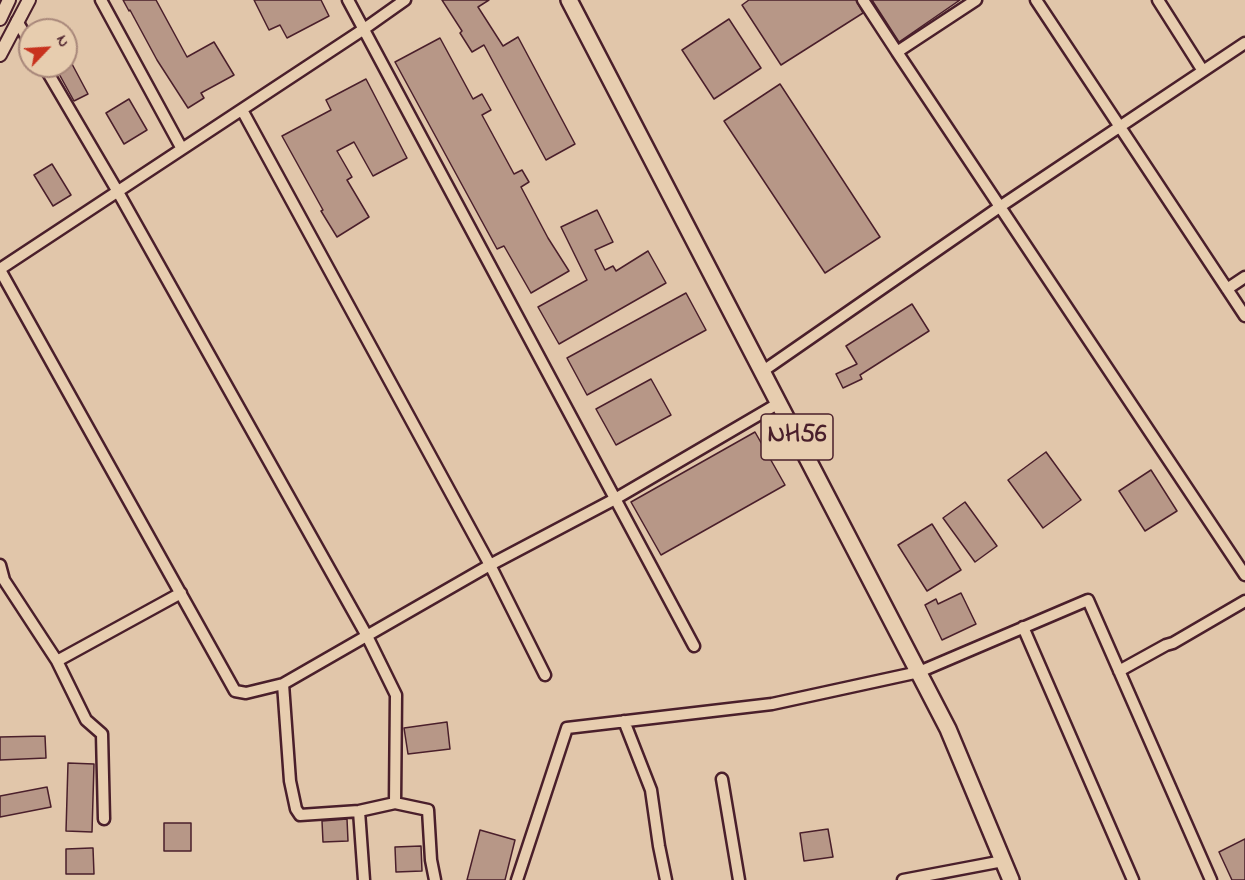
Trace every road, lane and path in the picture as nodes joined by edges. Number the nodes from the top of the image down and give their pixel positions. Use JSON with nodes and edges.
{"nodes":[{"id":1,"x":9,"y":0,"type":"edge"},
{"id":2,"x":29,"y":0,"type":"edge"},
{"id":3,"x":101,"y":0,"type":"edge"},
{"id":4,"x":348,"y":0,"type":"edge"},
{"id":5,"x":405,"y":0,"type":"edge"},
{"id":6,"x":569,"y":0,"type":"edge"},
{"id":7,"x":863,"y":0,"type":"edge"},
{"id":8,"x":976,"y":0,"type":"edge"},
{"id":9,"x":1036,"y":0,"type":"edge"},
{"id":10,"x":1158,"y":0,"type":"edge"},
{"id":11,"x":0,"y":19,"type":"edge"},
{"id":12,"x":17,"y":21,"type":"joint"},
{"id":13,"x":364,"y":29,"type":"junction"},
{"id":14,"x":1245,"y":43,"type":"edge"},
{"id":15,"x":897,"y":52,"type":"junction"},
{"id":16,"x":0,"y":55,"type":"edge"},
{"id":17,"x":1203,"y":71,"type":"junction"},
{"id":18,"x":51,"y":78,"type":"edge"},
{"id":19,"x":242,"y":110,"type":"junction"},
{"id":20,"x":1120,"y":126,"type":"junction"},
{"id":21,"x":182,"y":149,"type":"junction"},
{"id":22,"x":118,"y":192,"type":"junction"},
{"id":23,"x":1000,"y":206,"type":"junction"},
{"id":24,"x":0,"y":270,"type":"edge"},
{"id":25,"x":1245,"y":277,"type":"edge"},
{"id":26,"x":1227,"y":289,"type":"junction"},
{"id":27,"x":1245,"y":316,"type":"edge"},
{"id":28,"x":763,"y":371,"type":"junction"},
{"id":29,"x":779,"y":403,"type":"junction"},
{"id":30,"x":615,"y":499,"type":"junction"},
{"id":31,"x":0,"y":565,"type":"edge"},
{"id":32,"x":490,"y":565,"type":"junction"},
{"id":33,"x":1245,"y":575,"type":"edge"},
{"id":34,"x":2,"y":581,"type":"edge"},
{"id":35,"x":181,"y":593,"type":"junction"},
{"id":36,"x":1245,"y":601,"type":"edge"},
{"id":37,"x":1023,"y":627,"type":"junction"},
{"id":38,"x":367,"y":636,"type":"junction"},
{"id":39,"x":694,"y":646,"type":"dead end"},
{"id":40,"x":57,"y":661,"type":"junction"},
{"id":41,"x":1119,"y":671,"type":"junction"},
{"id":42,"x":919,"y":672,"type":"junction"},
{"id":43,"x":545,"y":675,"type":"dead end"},
{"id":44,"x":283,"y":684,"type":"junction"},
{"id":45,"x":624,"y":721,"type":"junction"},
{"id":46,"x":722,"y":779,"type":"dead end"},
{"id":47,"x":395,"y":803,"type":"junction"},
{"id":48,"x":359,"y":812,"type":"junction"},
{"id":49,"x":104,"y":819,"type":"dead end"},
{"id":50,"x":1003,"y":861,"type":"junction"},
{"id":51,"x":364,"y":880,"type":"edge"},
{"id":52,"x":435,"y":880,"type":"edge"},
{"id":53,"x":517,"y":880,"type":"edge"},
{"id":54,"x":666,"y":880,"type":"edge"},
{"id":55,"x":739,"y":880,"type":"edge"},
{"id":56,"x":903,"y":880,"type":"edge"},
{"id":57,"x":1011,"y":880,"type":"edge"},
{"id":58,"x":1133,"y":880,"type":"edge"},
{"id":59,"x":1212,"y":880,"type":"edge"}],
"edges":[{"from":1,"to":11,"type":"main road"},
{"from":2,"to":12,"type":"main road"},
{"from":3,"to":21,"type":"street"},
{"from":4,"to":13,"type":"street"},
{"from":5,"to":13,"type":"street"},
{"from":6,"to":28,"type":"highway","number":"NH56"},
{"from":7,"to":15,"type":"street"},
{"from":8,"to":15,"type":"street"},
{"from":9,"to":20,"type":"street"},
{"from":10,"to":17,"type":"street"},
{"from":12,"to":16,"type":"main road"},
{"from":13,"to":19,"type":"street"},
{"from":13,"to":30,"type":"street"},
{"from":14,"to":17,"type":"street"},
{"from":15,"to":23,"type":"street"},
{"from":17,"to":20,"type":"street"},
{"from":18,"to":22,"type":"street"},
{"from":19,"to":21,"type":"street"},
{"from":19,"to":32,"type":"street"},
{"from":20,"to":23,"type":"street"},
{"from":20,"to":26,"type":"street"},
{"from":21,"to":22,"type":"street"},
{"from":22,"to":24,"type":"street"},
{"from":22,"to":38,"type":"street"},
{"from":23,"to":28,"type":"street"},
{"from":23,"to":33,"type":"street"},
{"from":24,"to":35,"type":"street"},
{"from":25,"to":26,"type":"street"},
{"from":26,"to":27,"type":"street"},
{"from":28,"to":29,"type":"highway","number":"NH56"},
{"from":29,"to":30,"type":"street"},
{"from":29,"to":42,"type":"highway","number":"NH56"},
{"from":30,"to":32,"type":"street"},
{"from":30,"to":39,"type":"street"},
{"from":31,"to":34,"type":"street"},
{"from":32,"to":38,"type":"street"},
{"from":32,"to":43,"type":"street"},
{"from":34,"to":40,"type":"street"},
{"from":35,"to":40,"type":"street"},
{"from":35,"to":44,"type":"street"},
{"from":36,"to":41,"type":"street"},
{"from":37,"to":41,"type":"street"},
{"from":37,"to":42,"type":"street"},
{"from":37,"to":58,"type":"street"},
{"from":38,"to":44,"type":"street"},
{"from":38,"to":47,"type":"street"},
{"from":40,"to":49,"type":"street"},
{"from":41,"to":59,"type":"street"},
{"from":42,"to":45,"type":"street"},
{"from":42,"to":50,"type":"highway","number":"NH56"},
{"from":44,"to":48,"type":"street"},
{"from":45,"to":53,"type":"street"},
{"from":45,"to":54,"type":"street"},
{"from":46,"to":55,"type":"street"},
{"from":47,"to":48,"type":"street"},
{"from":47,"to":52,"type":"street"},
{"from":48,"to":51,"type":"street"},
{"from":50,"to":56,"type":"street"},
{"from":50,"to":57,"type":"highway","number":"NH56"}]}
